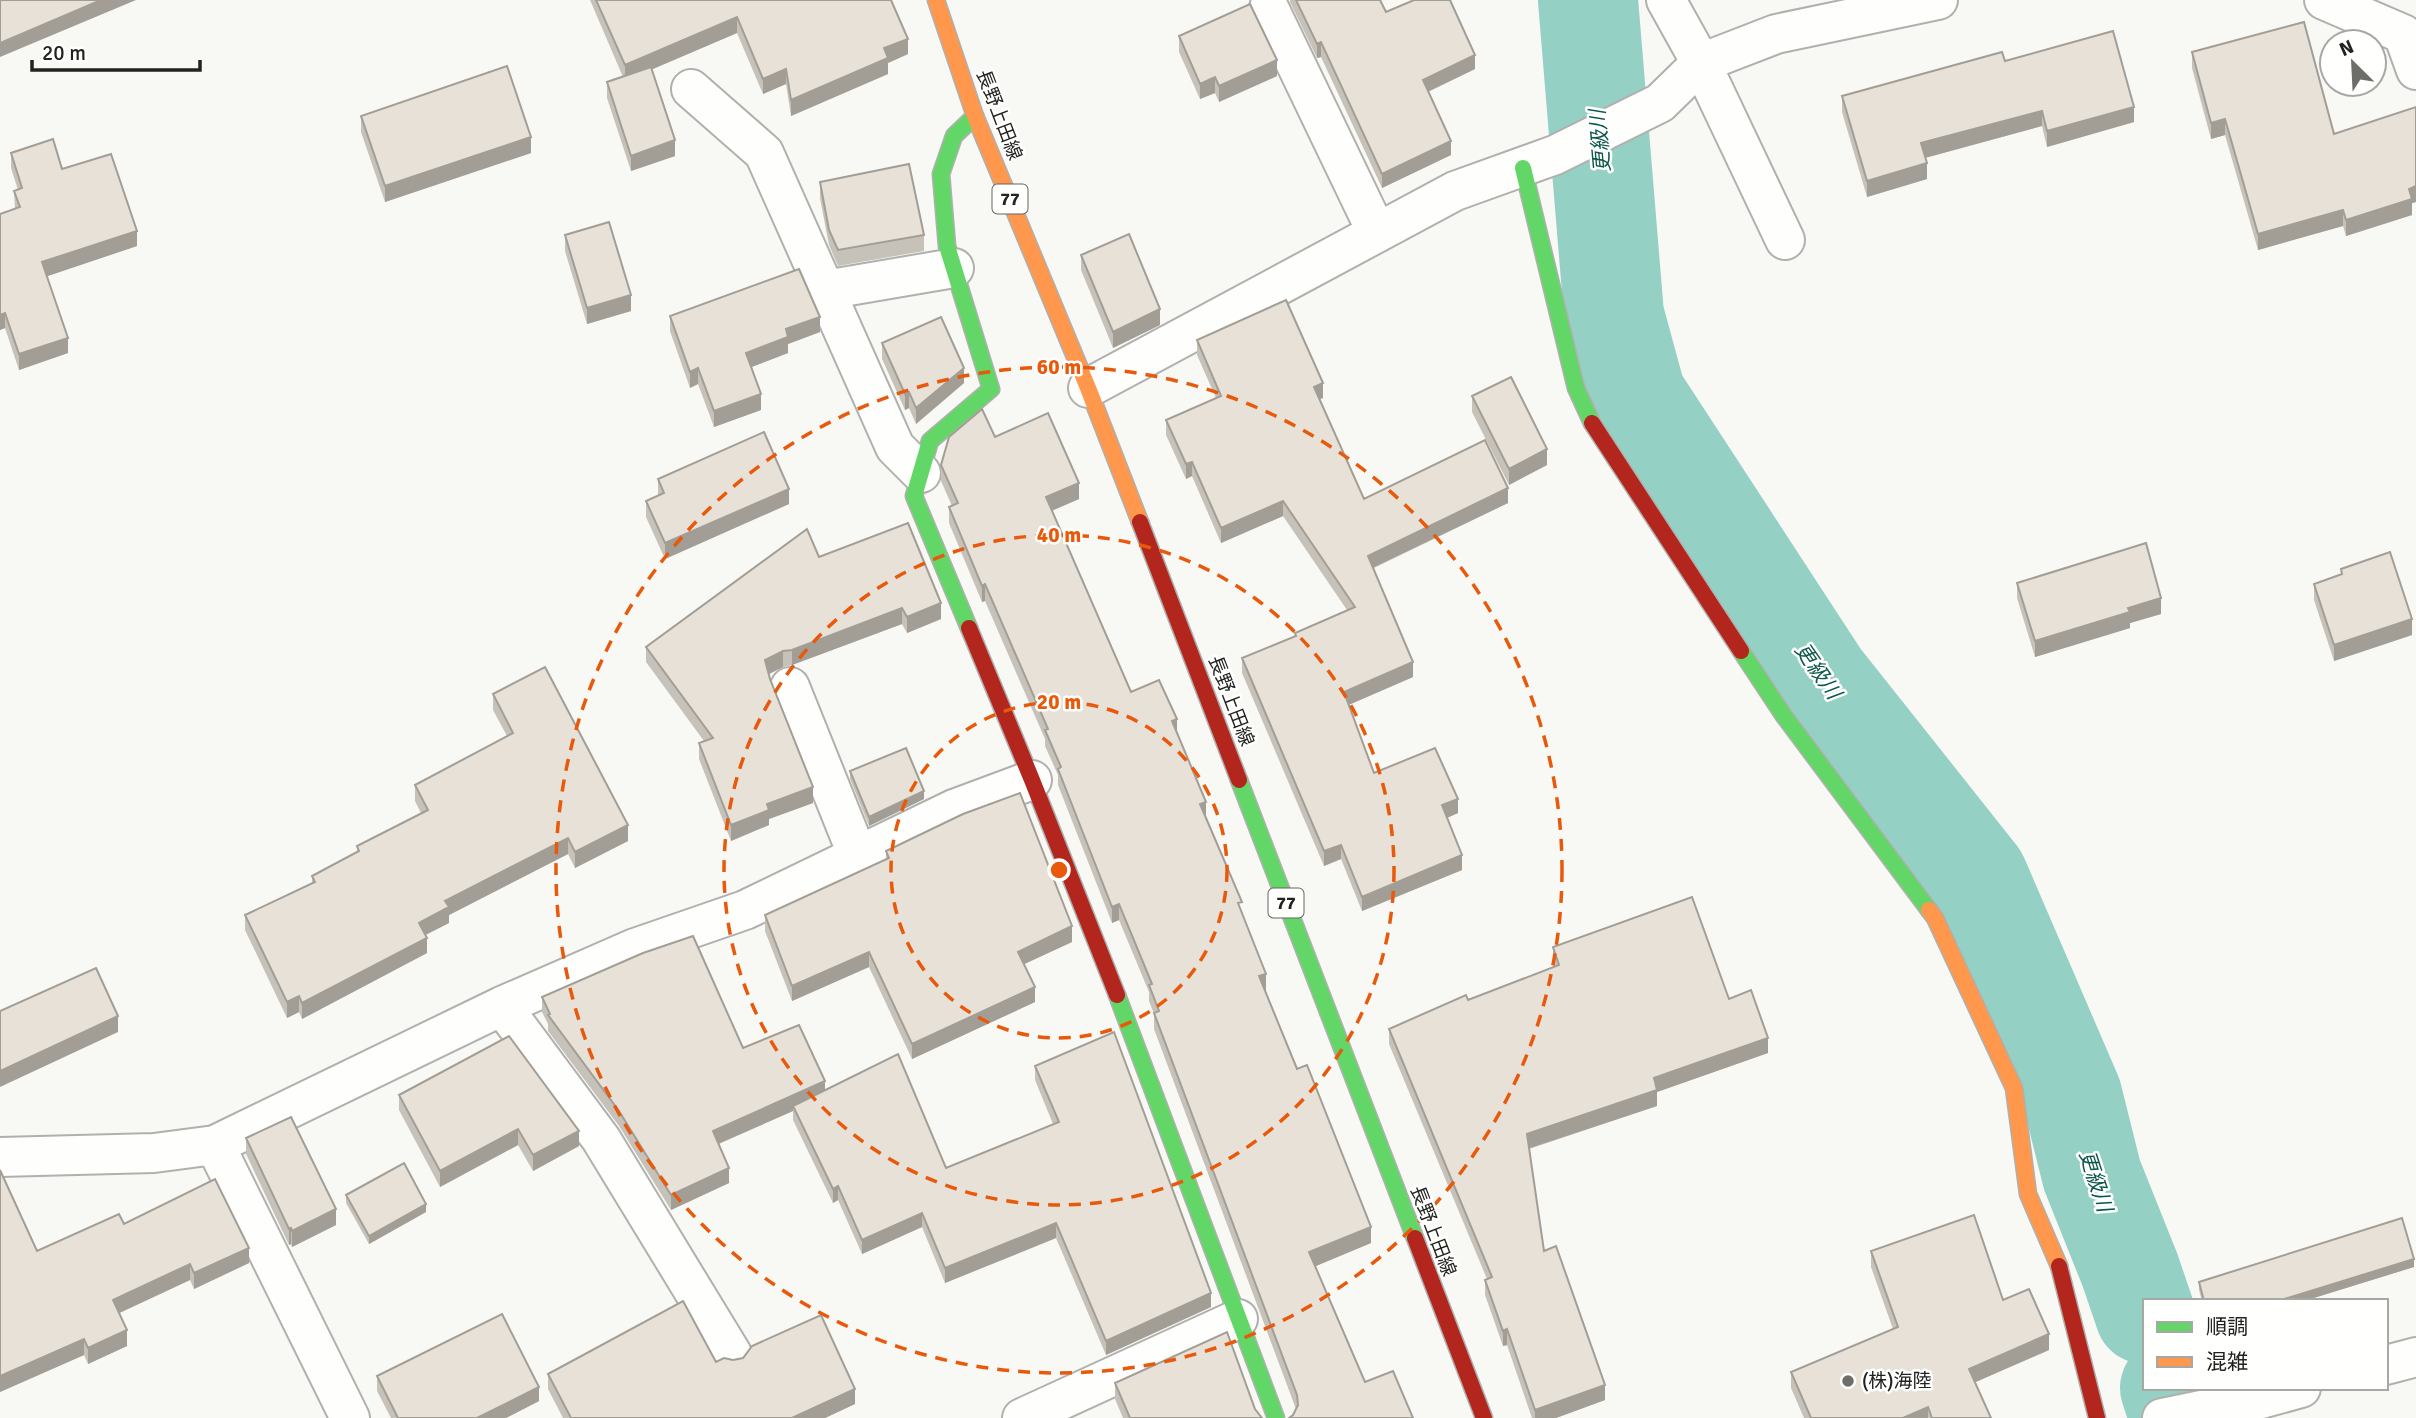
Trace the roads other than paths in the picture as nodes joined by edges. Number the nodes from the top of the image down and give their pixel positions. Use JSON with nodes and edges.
{"nodes":[{"id":1,"x":1666,"y":0,"type":"edge"},
{"id":2,"x":1938,"y":0,"type":"edge"},
{"id":3,"x":2325,"y":0,"type":"edge"},
{"id":4,"x":939,"y":2,"type":"edge"},
{"id":5,"x":1269,"y":9,"type":"dead end"},
{"id":6,"x":1701,"y":64,"type":"junction"},
{"id":7,"x":2416,"y":70,"type":"edge"},
{"id":8,"x":691,"y":89,"type":"dead end"},
{"id":9,"x":975,"y":116,"type":"junction"},
{"id":10,"x":1539,"y":161,"type":"junction"},
{"id":11,"x":1377,"y":233,"type":"junction"},
{"id":12,"x":1785,"y":240,"type":"dead end"},
{"id":13,"x":954,"y":268,"type":"junction"},
{"id":14,"x":825,"y":290,"type":"junction"},
{"id":15,"x":1088,"y":388,"type":"junction"},
{"id":16,"x":921,"y":473,"type":"junction"},
{"id":17,"x":790,"y":687,"type":"dead end"},
{"id":18,"x":1032,"y":780,"type":"junction"},
{"id":19,"x":857,"y":854,"type":"junction"},
{"id":20,"x":502,"y":1006,"type":"junction"},
{"id":21,"x":215,"y":1145,"type":"junction"},
{"id":22,"x":0,"y":1157,"type":"edge"},
{"id":23,"x":1238,"y":1319,"type":"junction"},
{"id":24,"x":732,"y":1354,"type":"dead end"},
{"id":25,"x":2416,"y":1357,"type":"edge"},
{"id":26,"x":2388,"y":1364,"type":"edge"},
{"id":27,"x":2294,"y":1390,"type":"edge"},
{"id":28,"x":351,"y":1418,"type":"edge"},
{"id":29,"x":1022,"y":1418,"type":"edge"},
{"id":30,"x":1276,"y":1418,"type":"edge"},
{"id":31,"x":1484,"y":1418,"type":"edge"},
{"id":32,"x":2097,"y":1418,"type":"edge"},
{"id":33,"x":2162,"y":1418,"type":"edge"}],
"edges":[{"from":1,"to":6,"type":"street"},
{"from":2,"to":6,"type":"street"},
{"from":3,"to":7,"type":"street"},
{"from":4,"to":9,"type":"street","name":"長野上田線","number":"77"},
{"from":5,"to":11,"type":"street"},
{"from":6,"to":10,"type":"street"},
{"from":6,"to":12,"type":"street"},
{"from":8,"to":14,"type":"street"},
{"from":9,"to":13,"type":"street"},
{"from":9,"to":15,"type":"street","name":"長野上田線","number":"77"},
{"from":10,"to":11,"type":"street"},
{"from":10,"to":32,"type":"street"},
{"from":11,"to":15,"type":"street"},
{"from":13,"to":14,"type":"street"},
{"from":13,"to":16,"type":"street"},
{"from":14,"to":16,"type":"street"},
{"from":15,"to":31,"type":"street","name":"長野上田線","number":"77"},
{"from":16,"to":18,"type":"street"},
{"from":17,"to":19,"type":"street"},
{"from":18,"to":19,"type":"street"},
{"from":18,"to":23,"type":"street"},
{"from":19,"to":20,"type":"street"},
{"from":20,"to":21,"type":"street"},
{"from":20,"to":24,"type":"street"},
{"from":21,"to":22,"type":"street"},
{"from":21,"to":28,"type":"street"},
{"from":23,"to":29,"type":"street"},
{"from":23,"to":30,"type":"street"},
{"from":25,"to":26,"type":"street"},
{"from":27,"to":33,"type":"street"}]}
